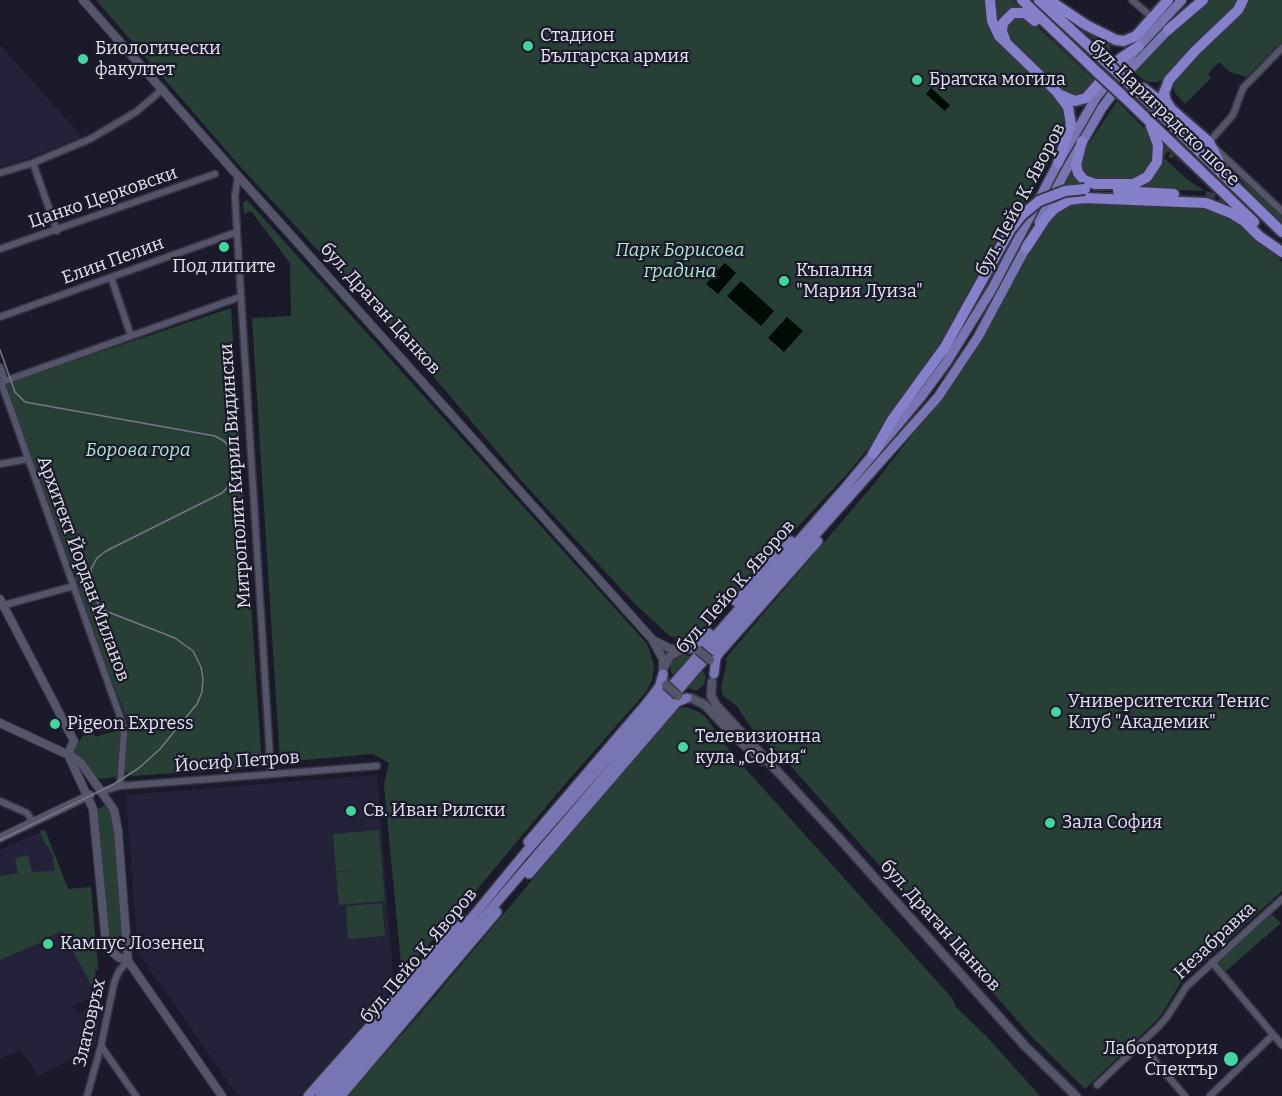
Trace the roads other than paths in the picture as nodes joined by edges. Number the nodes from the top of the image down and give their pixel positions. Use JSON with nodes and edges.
{"nodes":[{"id":1,"x":84,"y":0,"type":"edge"},
{"id":2,"x":990,"y":0,"type":"edge"},
{"id":3,"x":1022,"y":0,"type":"edge"},
{"id":4,"x":1039,"y":0,"type":"edge"},
{"id":5,"x":1048,"y":0,"type":"edge"},
{"id":6,"x":1168,"y":0,"type":"edge"},
{"id":7,"x":1182,"y":0,"type":"edge"},
{"id":8,"x":1196,"y":0,"type":"edge"},
{"id":9,"x":1203,"y":0,"type":"edge"},
{"id":10,"x":1238,"y":0,"type":"edge"},
{"id":11,"x":1243,"y":0,"type":"edge"},
{"id":12,"x":1135,"y":1,"type":"edge"},
{"id":13,"x":1147,"y":13,"type":"dead end"},
{"id":14,"x":1230,"y":19,"type":"junction"},
{"id":15,"x":1168,"y":30,"type":"junction"},
{"id":16,"x":1063,"y":39,"type":"junction"},
{"id":17,"x":1139,"y":46,"type":"junction"},
{"id":18,"x":1282,"y":48,"type":"edge"},
{"id":19,"x":1011,"y":49,"type":"junction"},
{"id":20,"x":1169,"y":81,"type":"junction"},
{"id":21,"x":1127,"y":84,"type":"junction"},
{"id":22,"x":1143,"y":88,"type":"junction"},
{"id":23,"x":163,"y":89,"type":"junction"},
{"id":24,"x":1057,"y":92,"type":"junction"},
{"id":25,"x":1172,"y":109,"type":"junction"},
{"id":26,"x":1146,"y":118,"type":"junction"},
{"id":27,"x":1082,"y":141,"type":"junction"},
{"id":28,"x":1209,"y":142,"type":"junction"},
{"id":29,"x":33,"y":163,"type":"junction"},
{"id":30,"x":1058,"y":163,"type":"junction"},
{"id":31,"x":0,"y":173,"type":"edge"},
{"id":32,"x":215,"y":174,"type":"dead end"},
{"id":33,"x":238,"y":176,"type":"junction"},
{"id":34,"x":1228,"y":178,"type":"junction"},
{"id":35,"x":1205,"y":196,"type":"tunnel mouth"},
{"id":36,"x":1282,"y":211,"type":"edge"},
{"id":37,"x":57,"y":231,"type":"junction"},
{"id":38,"x":237,"y":232,"type":"junction"},
{"id":39,"x":1282,"y":232,"type":"edge"},
{"id":40,"x":1026,"y":248,"type":"junction"},
{"id":41,"x":0,"y":249,"type":"edge"},
{"id":42,"x":1282,"y":251,"type":"edge"},
{"id":43,"x":111,"y":278,"type":"junction"},
{"id":44,"x":240,"y":297,"type":"junction"},
{"id":45,"x":0,"y":317,"type":"edge"},
{"id":46,"x":131,"y":336,"type":"junction"},
{"id":47,"x":0,"y":367,"type":"edge"},
{"id":48,"x":5,"y":381,"type":"junction"},
{"id":49,"x":873,"y":454,"type":"junction"},
{"id":50,"x":28,"y":459,"type":"junction"},
{"id":51,"x":0,"y":464,"type":"edge"},
{"id":52,"x":848,"y":493,"type":"junction"},
{"id":53,"x":74,"y":586,"type":"junction"},
{"id":54,"x":1,"y":603,"type":"edge"},
{"id":55,"x":652,"y":639,"type":"junction"},
{"id":56,"x":690,"y":649,"type":"junction"},
{"id":57,"x":663,"y":672,"type":"junction"},
{"id":58,"x":713,"y":678,"type":"junction"},
{"id":59,"x":685,"y":698,"type":"junction"},
{"id":60,"x":1,"y":725,"type":"edge"},
{"id":61,"x":68,"y":754,"type":"junction"},
{"id":62,"x":377,"y":766,"type":"dead end"},
{"id":63,"x":271,"y":774,"type":"junction"},
{"id":64,"x":782,"y":776,"type":"junction"},
{"id":65,"x":120,"y":786,"type":"junction"},
{"id":66,"x":100,"y":792,"type":"junction"},
{"id":67,"x":87,"y":795,"type":"junction"},
{"id":68,"x":0,"y":801,"type":"edge"},
{"id":69,"x":33,"y":822,"type":"junction"},
{"id":70,"x":0,"y":838,"type":"edge"},
{"id":71,"x":495,"y":885,"type":"junction"},
{"id":72,"x":509,"y":897,"type":"junction"},
{"id":73,"x":1282,"y":899,"type":"edge"},
{"id":74,"x":461,"y":939,"type":"junction"},
{"id":75,"x":128,"y":962,"type":"junction"},
{"id":76,"x":1212,"y":962,"type":"junction"},
{"id":77,"x":389,"y":1004,"type":"junction"},
{"id":78,"x":406,"y":1020,"type":"junction"},
{"id":79,"x":1273,"y":1035,"type":"junction"},
{"id":80,"x":1142,"y":1042,"type":"junction"},
{"id":81,"x":1282,"y":1045,"type":"edge"},
{"id":82,"x":101,"y":1046,"type":"junction"},
{"id":83,"x":1097,"y":1085,"type":"dead end"},
{"id":84,"x":337,"y":1089,"type":"edge"},
{"id":85,"x":87,"y":1096,"type":"edge"},
{"id":86,"x":136,"y":1096,"type":"edge"},
{"id":87,"x":222,"y":1096,"type":"edge"},
{"id":88,"x":308,"y":1096,"type":"edge"},
{"id":89,"x":320,"y":1096,"type":"edge"},
{"id":90,"x":331,"y":1096,"type":"edge"},
{"id":91,"x":1076,"y":1096,"type":"edge"},
{"id":92,"x":1185,"y":1096,"type":"edge"},
{"id":93,"x":1210,"y":1096,"type":"edge"}],
"edges":[{"from":1,"to":23,"type":"street","name":"бул. Драган Цанков"},
{"from":2,"to":19,"type":"highway"},
{"from":3,"to":16,"type":"highway","name":"бул. Цариградско шосе"},
{"from":4,"to":21,"type":"highway","name":"бул. Цариградско шосе","bridge":true},
{"from":5,"to":6,"type":"highway"},
{"from":7,"to":17,"type":"main road","name":"бул. Пейо К. Яворов"},
{"from":8,"to":15,"type":"main road","name":"бул. Пейо К. Яворов"},
{"from":9,"to":15,"type":"highway"},
{"from":10,"to":14,"type":"highway"},
{"from":11,"to":14,"type":"highway"},
{"from":12,"to":13,"type":"street"},
{"from":14,"to":20,"type":"highway"},
{"from":15,"to":21,"type":"main road","name":"бул. Пейо К. Яворов"},
{"from":16,"to":19,"type":"highway"},
{"from":16,"to":26,"type":"highway","name":"бул. Цариградско шосе","bridge":true},
{"from":17,"to":24,"type":"highway"},
{"from":17,"to":30,"type":"main road","name":"бул. Пейо К. Яворов"},
{"from":18,"to":28,"type":"street"},
{"from":19,"to":24,"type":"highway"},
{"from":20,"to":22,"type":"highway"},
{"from":20,"to":25,"type":"highway"},
{"from":21,"to":22,"type":"highway"},
{"from":21,"to":27,"type":"main road","name":"бул. Пейо К. Яворов"},
{"from":21,"to":34,"type":"highway","name":"бул. Цариградско шосе"},
{"from":22,"to":25,"type":"highway"},
{"from":23,"to":29,"type":"street"},
{"from":23,"to":33,"type":"street","name":"бул. Драган Цанков"},
{"from":24,"to":30,"type":"highway"},
{"from":25,"to":28,"type":"highway"},
{"from":26,"to":27,"type":"highway"},
{"from":26,"to":42,"type":"highway","name":"бул. Цариградско шосе"},
{"from":27,"to":40,"type":"main road","name":"бул. Пейо К. Яворов"},
{"from":28,"to":34,"type":"highway"},
{"from":28,"to":36,"type":"street","name":"бул. Цариградско шосе"},
{"from":29,"to":31,"type":"street"},
{"from":29,"to":37,"type":"street"},
{"from":30,"to":49,"type":"main road","name":"бул. Пейо К. Яворов"},
{"from":32,"to":37,"type":"street","name":"Цанко Церковски"},
{"from":33,"to":38,"type":"street","name":"Митрополит Кирил Видински"},
{"from":33,"to":55,"type":"street","name":"бул. Драган Цанков"},
{"from":34,"to":39,"type":"highway","name":"бул. Цариградско шосе"},
{"from":35,"to":49,"type":"highway","bridge":true},
{"from":37,"to":41,"type":"street","name":"Цанко Церковски"},
{"from":38,"to":43,"type":"street","name":"Елин Пелин"},
{"from":38,"to":44,"type":"street","name":"Митрополит Кирил Видински"},
{"from":40,"to":42,"type":"highway"},
{"from":40,"to":52,"type":"main road","name":"бул. Пейо К. Яворов"},
{"from":43,"to":45,"type":"street","name":"Елин Пелин"},
{"from":43,"to":46,"type":"street"},
{"from":44,"to":46,"type":"street"},
{"from":44,"to":63,"type":"street","name":"Митрополит Кирил Видински"},
{"from":46,"to":48,"type":"street"},
{"from":47,"to":48,"type":"street","name":"Архитект Йордан Миланов"},
{"from":48,"to":50,"type":"street","name":"Архитект Йордан Миланов"},
{"from":49,"to":52,"type":"main road","name":"бул. Пейо К. Яворов"},
{"from":50,"to":51,"type":"street"},
{"from":50,"to":53,"type":"street","name":"Архитект Йордан Миланов"},
{"from":52,"to":56,"type":"main road"},
{"from":52,"to":58,"type":"main road"},
{"from":52,"to":74,"type":"main road","name":"бул. Пейо К. Яворов"},
{"from":53,"to":54,"type":"street"},
{"from":53,"to":65,"type":"street","name":"Архитект Йордан Миланов"},
{"from":54,"to":61,"type":"street"},
{"from":55,"to":56,"type":"street","name":"бул. Драган Цанков"},
{"from":55,"to":57,"type":"street","name":"бул. Драган Цанков"},
{"from":56,"to":57,"type":"main road"},
{"from":56,"to":58,"type":"main road","bridge":true},
{"from":57,"to":59,"type":"main road","bridge":true},
{"from":57,"to":71,"type":"main road"},
{"from":58,"to":59,"type":"main road"},
{"from":58,"to":64,"type":"main road","name":"бул. Драган Цанков"},
{"from":59,"to":64,"type":"main road","name":"бул. Драган Цанков"},
{"from":59,"to":72,"type":"main road"},
{"from":60,"to":61,"type":"street"},
{"from":61,"to":66,"type":"street"},
{"from":61,"to":67,"type":"street"},
{"from":62,"to":63,"type":"street","name":"Йосиф Петров"},
{"from":63,"to":65,"type":"street","name":"Йосиф Петров"},
{"from":64,"to":91,"type":"main road","name":"бул. Драган Цанков"},
{"from":65,"to":66,"type":"street","name":"Йосиф Петров"},
{"from":66,"to":67,"type":"street"},
{"from":66,"to":75,"type":"street"},
{"from":67,"to":69,"type":"street"},
{"from":67,"to":75,"type":"street"},
{"from":68,"to":69,"type":"street"},
{"from":69,"to":70,"type":"street"},
{"from":71,"to":74,"type":"main road"},
{"from":71,"to":77,"type":"main road"},
{"from":72,"to":74,"type":"main road"},
{"from":72,"to":78,"type":"main road"},
{"from":73,"to":76,"type":"street","name":"Незабравка"},
{"from":74,"to":77,"type":"main road"},
{"from":74,"to":78,"type":"main road"},
{"from":74,"to":84,"type":"main road","name":"бул. Пейо К. Яворов"},
{"from":75,"to":82,"type":"street","name":"Златовръх"},
{"from":75,"to":87,"type":"street"},
{"from":76,"to":79,"type":"street"},
{"from":76,"to":80,"type":"street","name":"Незабравка"},
{"from":77,"to":88,"type":"main road"},
{"from":78,"to":84,"type":"main road"},
{"from":79,"to":81,"type":"street"},
{"from":79,"to":93,"type":"street"},
{"from":80,"to":83,"type":"street","name":"Незабравка"},
{"from":80,"to":92,"type":"street"},
{"from":82,"to":85,"type":"street","name":"Златовръх"},
{"from":82,"to":86,"type":"street"},
{"from":84,"to":89,"type":"main road","name":"бул. Пейо К. Яворов"},
{"from":84,"to":90,"type":"main road","name":"бул. Пейо К. Яворов"}]}
